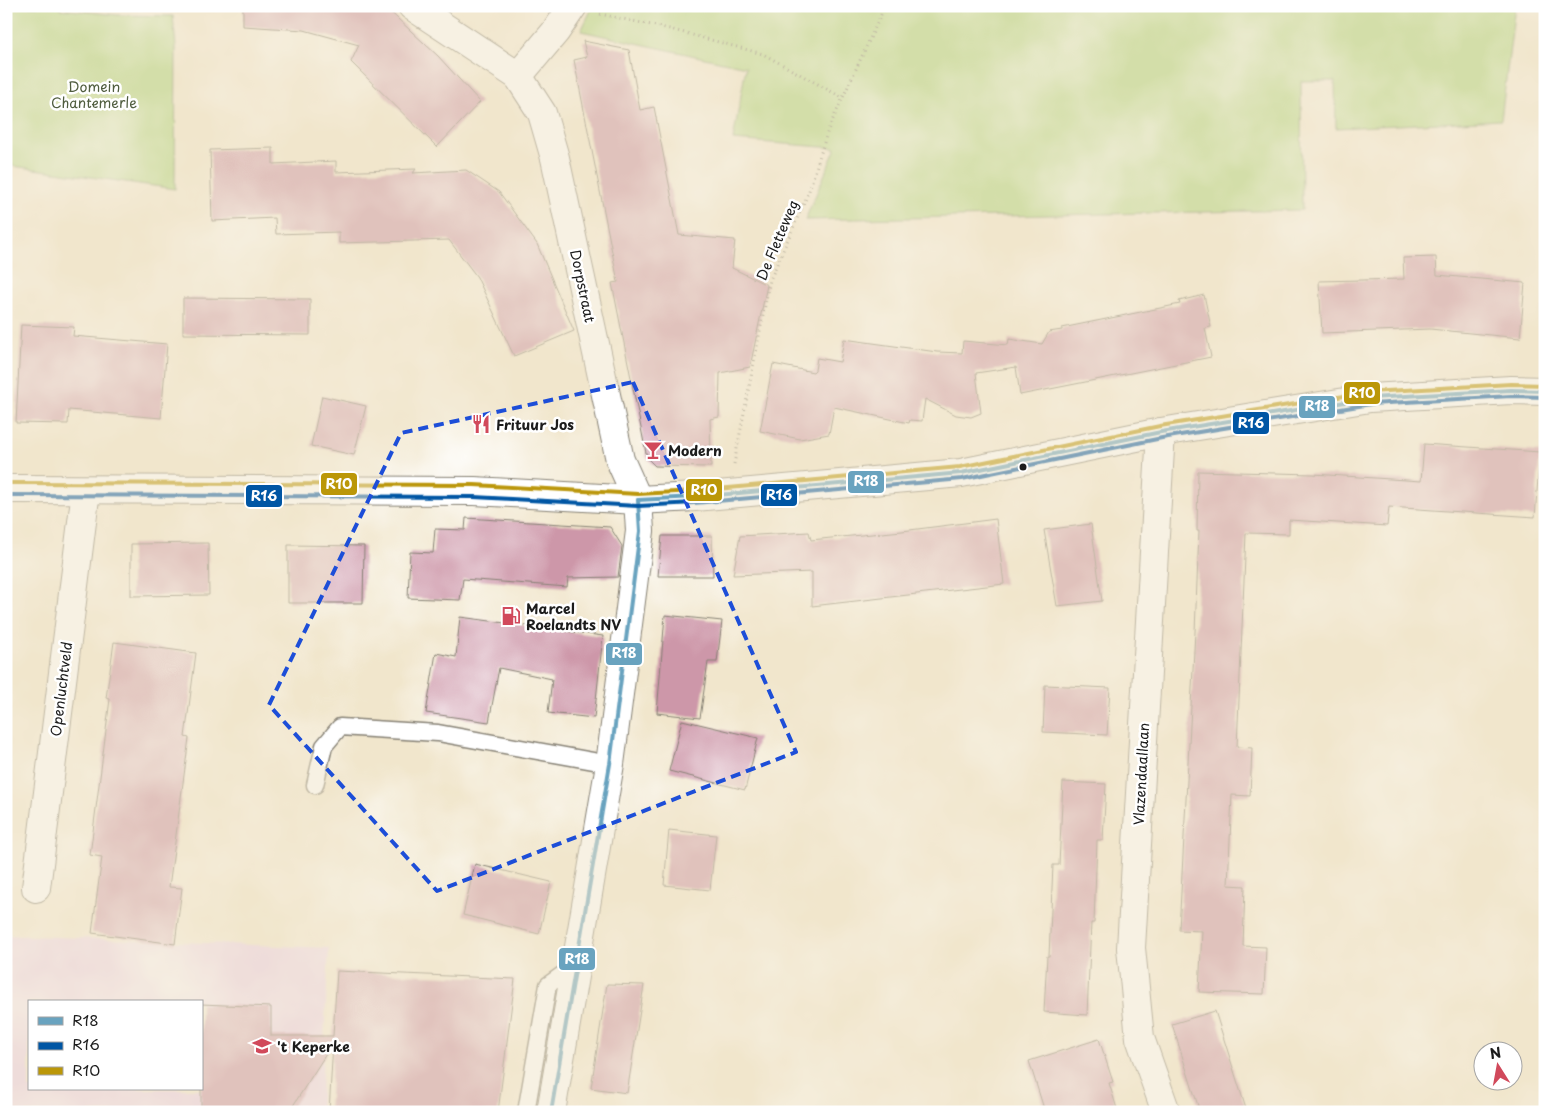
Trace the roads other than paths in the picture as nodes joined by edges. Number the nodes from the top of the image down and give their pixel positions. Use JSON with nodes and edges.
{"nodes":[{"id":1,"x":412,"y":6,"type":"edge"},
{"id":2,"x":583,"y":9,"type":"edge"},
{"id":3,"x":518,"y":76,"type":"junction"},
{"id":4,"x":1545,"y":391,"type":"edge"},
{"id":5,"x":1161,"y":432,"type":"junction"},
{"id":6,"x":6,"y":489,"type":"edge"},
{"id":7,"x":86,"y":490,"type":"junction"},
{"id":8,"x":638,"y":500,"type":"junction"},
{"id":9,"x":610,"y":764,"type":"junction"},
{"id":10,"x":315,"y":785,"type":"dead end"},
{"id":11,"x":36,"y":888,"type":"dead end"},
{"id":12,"x":576,"y":965,"type":"junction"},
{"id":13,"x":526,"y":1112,"type":"edge"},
{"id":14,"x":551,"y":1112,"type":"edge"},
{"id":15,"x":1166,"y":1112,"type":"edge"}],
"edges":[{"from":1,"to":3,"type":"street","name":"Dorpstraat"},
{"from":2,"to":3,"type":"street"},
{"from":3,"to":8,"type":"street","name":"Dorpstraat"},
{"from":4,"to":5,"type":"street"},
{"from":5,"to":8,"type":"street"},
{"from":5,"to":15,"type":"street","name":"Vlazendaallaan"},
{"from":6,"to":7,"type":"street"},
{"from":7,"to":8,"type":"street"},
{"from":7,"to":11,"type":"street","name":"Openluchtveld"},
{"from":8,"to":9,"type":"street"},
{"from":9,"to":10,"type":"lane"},
{"from":9,"to":12,"type":"street"},
{"from":12,"to":13,"type":"lane"},
{"from":12,"to":14,"type":"street"}]}
